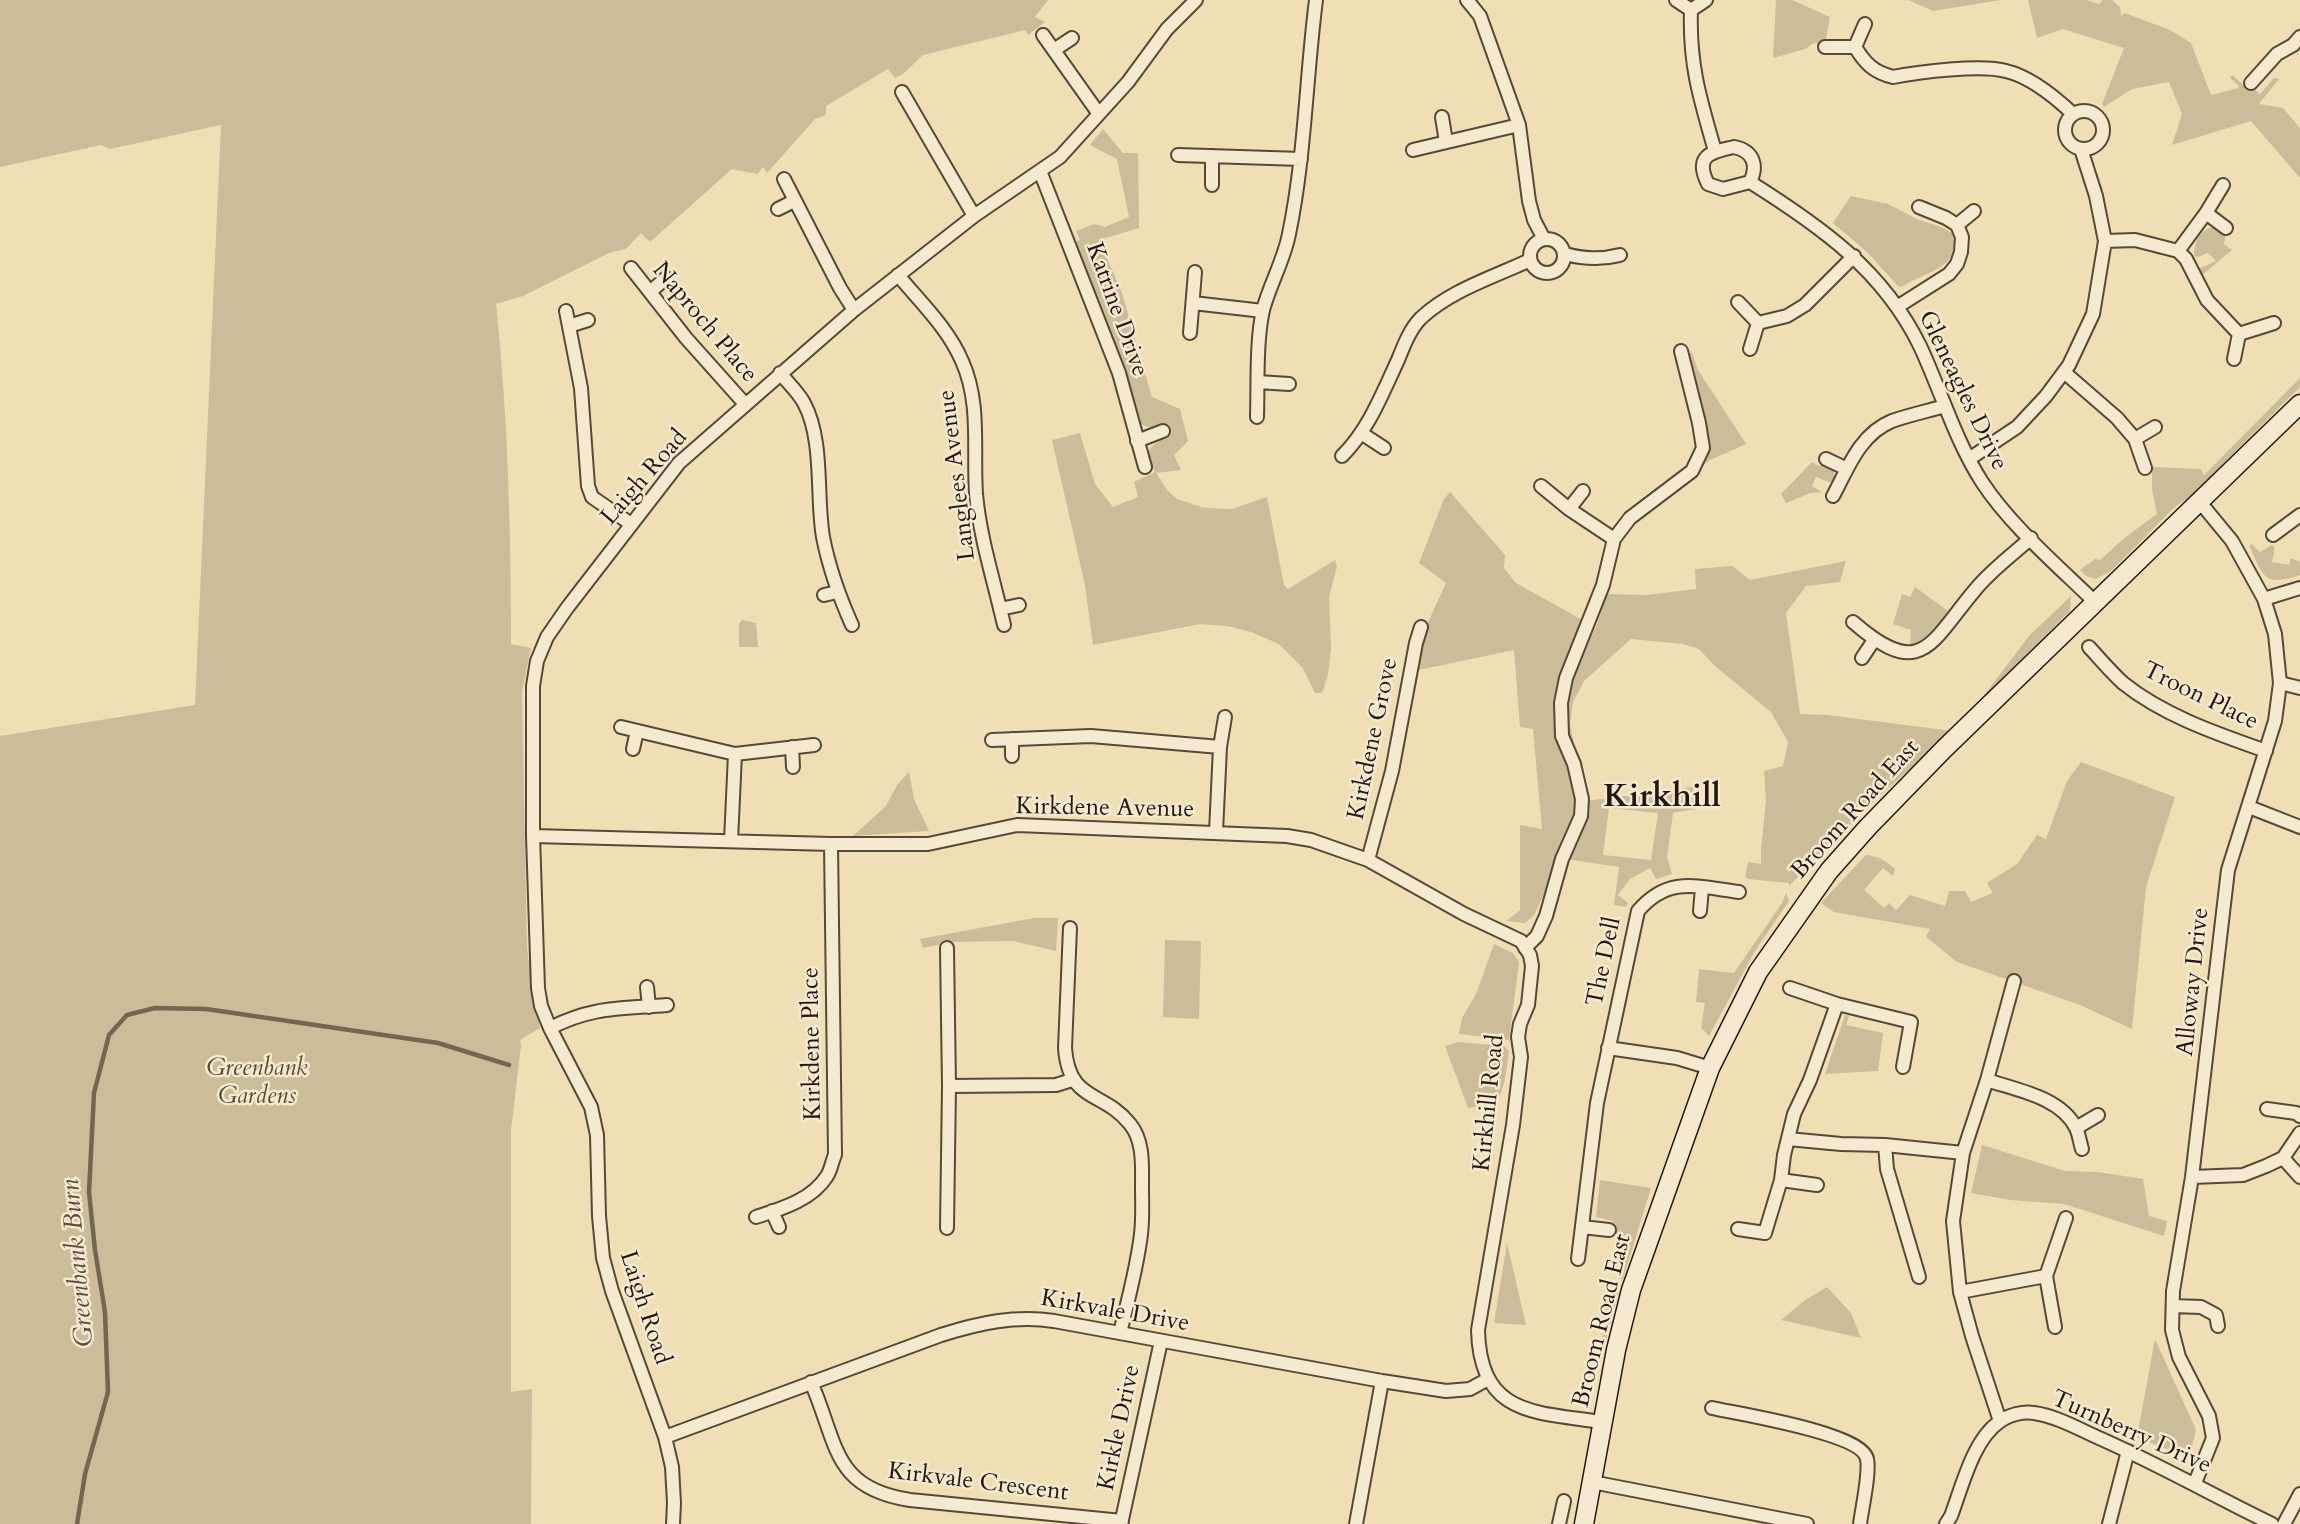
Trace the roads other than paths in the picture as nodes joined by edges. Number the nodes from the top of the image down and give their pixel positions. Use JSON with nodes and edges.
{"nodes":[{"id":1,"x":1316,"y":0,"type":"edge"},
{"id":2,"x":1467,"y":0,"type":"edge"},
{"id":3,"x":1676,"y":0,"type":"edge"},
{"id":4,"x":1706,"y":0,"type":"edge"},
{"id":5,"x":1192,"y":1,"type":"edge"},
{"id":6,"x":1691,"y":10,"type":"junction"},
{"id":7,"x":1865,"y":24,"type":"dead end"},
{"id":8,"x":1042,"y":35,"type":"dead end"},
{"id":9,"x":2300,"y":37,"type":"edge"},
{"id":10,"x":1072,"y":38,"type":"dead end"},
{"id":11,"x":1825,"y":47,"type":"dead end"},
{"id":12,"x":1855,"y":47,"type":"junction"},
{"id":13,"x":1054,"y":50,"type":"junction"},
{"id":14,"x":2251,"y":83,"type":"dead end"},
{"id":15,"x":902,"y":92,"type":"dead end"},
{"id":16,"x":911,"y":108,"type":"junction"},
{"id":17,"x":1098,"y":114,"type":"junction"},
{"id":18,"x":2073,"y":114,"type":"junction"},
{"id":19,"x":898,"y":116,"type":"dead end"},
{"id":20,"x":1442,"y":117,"type":"dead end"},
{"id":21,"x":1519,"y":125,"type":"junction"},
{"id":22,"x":1447,"y":142,"type":"junction"},
{"id":23,"x":2081,"y":149,"type":"junction"},
{"id":24,"x":1413,"y":150,"type":"dead end"},
{"id":25,"x":1715,"y":151,"type":"junction"},
{"id":26,"x":1178,"y":155,"type":"dead end"},
{"id":27,"x":1212,"y":156,"type":"junction"},
{"id":28,"x":1301,"y":159,"type":"junction"},
{"id":29,"x":1040,"y":171,"type":"junction"},
{"id":30,"x":784,"y":179,"type":"dead end"},
{"id":31,"x":1750,"y":183,"type":"junction"},
{"id":32,"x":1212,"y":184,"type":"dead end"},
{"id":33,"x":2223,"y":185,"type":"dead end"},
{"id":34,"x":794,"y":201,"type":"junction"},
{"id":35,"x":1919,"y":207,"type":"dead end"},
{"id":36,"x":778,"y":209,"type":"dead end"},
{"id":37,"x":1974,"y":211,"type":"dead end"},
{"id":38,"x":2206,"y":213,"type":"junction"},
{"id":39,"x":974,"y":216,"type":"junction"},
{"id":40,"x":1957,"y":225,"type":"junction"},
{"id":41,"x":2226,"y":228,"type":"dead end"},
{"id":42,"x":1544,"y":239,"type":"junction"},
{"id":43,"x":2105,"y":241,"type":"junction"},
{"id":44,"x":2178,"y":251,"type":"junction"},
{"id":45,"x":1564,"y":254,"type":"junction"},
{"id":46,"x":1620,"y":255,"type":"dead end"},
{"id":47,"x":1853,"y":256,"type":"junction"},
{"id":48,"x":1530,"y":260,"type":"junction"},
{"id":49,"x":631,"y":268,"type":"dead end"},
{"id":50,"x":1195,"y":272,"type":"dead end"},
{"id":51,"x":898,"y":275,"type":"junction"},
{"id":52,"x":666,"y":278,"type":"dead end"},
{"id":53,"x":650,"y":292,"type":"junction"},
{"id":54,"x":1738,"y":302,"type":"dead end"},
{"id":55,"x":1194,"y":303,"type":"junction"},
{"id":56,"x":1896,"y":307,"type":"junction"},
{"id":57,"x":854,"y":310,"type":"junction"},
{"id":58,"x":566,"y":311,"type":"dead end"},
{"id":59,"x":1263,"y":311,"type":"junction"},
{"id":60,"x":588,"y":320,"type":"dead end"},
{"id":61,"x":1758,"y":323,"type":"junction"},
{"id":62,"x":2274,"y":323,"type":"dead end"},
{"id":63,"x":569,"y":326,"type":"junction"},
{"id":64,"x":1190,"y":333,"type":"dead end"},
{"id":65,"x":2239,"y":334,"type":"junction"},
{"id":66,"x":1750,"y":349,"type":"dead end"},
{"id":67,"x":1681,"y":351,"type":"dead end"},
{"id":68,"x":2234,"y":359,"type":"dead end"},
{"id":69,"x":2064,"y":372,"type":"junction"},
{"id":70,"x":780,"y":373,"type":"junction"},
{"id":71,"x":1258,"y":382,"type":"junction"},
{"id":72,"x":1289,"y":384,"type":"dead end"},
{"id":73,"x":745,"y":404,"type":"junction"},
{"id":74,"x":2300,"y":404,"type":"edge"},
{"id":75,"x":1945,"y":406,"type":"junction"},
{"id":76,"x":1257,"y":417,"type":"dead end"},
{"id":77,"x":2155,"y":427,"type":"dead end"},
{"id":78,"x":1163,"y":431,"type":"dead end"},
{"id":79,"x":1361,"y":433,"type":"junction"},
{"id":80,"x":2135,"y":439,"type":"junction"},
{"id":81,"x":1137,"y":441,"type":"junction"},
{"id":82,"x":1384,"y":448,"type":"dead end"},
{"id":83,"x":1342,"y":456,"type":"dead end"},
{"id":84,"x":1826,"y":459,"type":"dead end"},
{"id":85,"x":1969,"y":459,"type":"junction"},
{"id":86,"x":1145,"y":467,"type":"dead end"},
{"id":87,"x":2145,"y":468,"type":"dead end"},
{"id":88,"x":1847,"y":469,"type":"junction"},
{"id":89,"x":1541,"y":486,"type":"dead end"},
{"id":90,"x":1583,"y":491,"type":"dead end"},
{"id":91,"x":1833,"y":496,"type":"dead end"},
{"id":92,"x":2199,"y":501,"type":"junction"},
{"id":93,"x":1569,"y":509,"type":"junction"},
{"id":94,"x":2300,"y":515,"type":"edge"},
{"id":95,"x":631,"y":524,"type":"junction"},
{"id":96,"x":2273,"y":535,"type":"dead end"},
{"id":97,"x":2031,"y":538,"type":"junction"},
{"id":98,"x":1614,"y":539,"type":"junction"},
{"id":99,"x":2300,"y":588,"type":"edge"},
{"id":100,"x":837,"y":592,"type":"junction"},
{"id":101,"x":824,"y":595,"type":"dead end"},
{"id":102,"x":2264,"y":599,"type":"junction"},
{"id":103,"x":2095,"y":602,"type":"junction"},
{"id":104,"x":1019,"y":605,"type":"dead end"},
{"id":105,"x":1000,"y":609,"type":"junction"},
{"id":106,"x":1853,"y":622,"type":"dead end"},
{"id":107,"x":852,"y":625,"type":"dead end"},
{"id":108,"x":1004,"y":625,"type":"dead end"},
{"id":109,"x":1421,"y":627,"type":"dead end"},
{"id":110,"x":1874,"y":640,"type":"junction"},
{"id":111,"x":1401,"y":641,"type":"dead end"},
{"id":112,"x":1416,"y":643,"type":"junction"},
{"id":113,"x":2089,"y":647,"type":"dead end"},
{"id":114,"x":1862,"y":658,"type":"dead end"},
{"id":115,"x":2280,"y":683,"type":"junction"},
{"id":116,"x":2300,"y":688,"type":"edge"},
{"id":117,"x":1225,"y":717,"type":"dead end"},
{"id":118,"x":621,"y":727,"type":"dead end"},
{"id":119,"x":637,"y":731,"type":"junction"},
{"id":120,"x":1012,"y":739,"type":"junction"},
{"id":121,"x":992,"y":740,"type":"dead end"},
{"id":122,"x":814,"y":745,"type":"dead end"},
{"id":123,"x":792,"y":747,"type":"junction"},
{"id":124,"x":1220,"y":747,"type":"junction"},
{"id":125,"x":633,"y":749,"type":"dead end"},
{"id":126,"x":2266,"y":751,"type":"junction"},
{"id":127,"x":735,"y":754,"type":"junction"},
{"id":128,"x":1012,"y":756,"type":"dead end"},
{"id":129,"x":793,"y":767,"type":"dead end"},
{"id":130,"x":2249,"y":807,"type":"junction"},
{"id":131,"x":2300,"y":827,"type":"edge"},
{"id":132,"x":1216,"y":832,"type":"junction"},
{"id":133,"x":533,"y":836,"type":"junction"},
{"id":134,"x":731,"y":841,"type":"junction"},
{"id":135,"x":831,"y":844,"type":"junction"},
{"id":136,"x":1367,"y":860,"type":"junction"},
{"id":137,"x":1702,"y":888,"type":"junction"},
{"id":138,"x":1739,"y":892,"type":"dead end"},
{"id":139,"x":1700,"y":911,"type":"dead end"},
{"id":140,"x":1070,"y":928,"type":"dead end"},
{"id":141,"x":947,"y":947,"type":"dead end"},
{"id":142,"x":1525,"y":948,"type":"junction"},
{"id":143,"x":2014,"y":981,"type":"dead end"},
{"id":144,"x":646,"y":987,"type":"dead end"},
{"id":145,"x":1790,"y":988,"type":"dead end"},
{"id":146,"x":1837,"y":1004,"type":"junction"},
{"id":147,"x":667,"y":1005,"type":"dead end"},
{"id":148,"x":649,"y":1007,"type":"junction"},
{"id":149,"x":550,"y":1028,"type":"junction"},
{"id":150,"x":1608,"y":1048,"type":"junction"},
{"id":151,"x":1903,"y":1067,"type":"dead end"},
{"id":152,"x":1710,"y":1068,"type":"junction"},
{"id":153,"x":1072,"y":1080,"type":"junction"},
{"id":154,"x":1987,"y":1080,"type":"junction"},
{"id":155,"x":949,"y":1086,"type":"junction"},
{"id":156,"x":2267,"y":1109,"type":"dead end"},
{"id":157,"x":2098,"y":1115,"type":"dead end"},
{"id":158,"x":2300,"y":1116,"type":"edge"},
{"id":159,"x":2076,"y":1128,"type":"junction"},
{"id":160,"x":2300,"y":1133,"type":"edge"},
{"id":161,"x":1788,"y":1139,"type":"junction"},
{"id":162,"x":1885,"y":1144,"type":"junction"},
{"id":163,"x":2082,"y":1149,"type":"dead end"},
{"id":164,"x":1963,"y":1153,"type":"junction"},
{"id":165,"x":2283,"y":1158,"type":"junction"},
{"id":166,"x":2192,"y":1177,"type":"junction"},
{"id":167,"x":2300,"y":1177,"type":"edge"},
{"id":168,"x":1781,"y":1181,"type":"junction"},
{"id":169,"x":1817,"y":1185,"type":"dead end"},
{"id":170,"x":772,"y":1212,"type":"junction"},
{"id":171,"x":756,"y":1217,"type":"dead end"},
{"id":172,"x":2066,"y":1218,"type":"dead end"},
{"id":173,"x":779,"y":1227,"type":"dead end"},
{"id":174,"x":1582,"y":1227,"type":"junction"},
{"id":175,"x":947,"y":1228,"type":"dead end"},
{"id":176,"x":1738,"y":1229,"type":"dead end"},
{"id":177,"x":1609,"y":1230,"type":"dead end"},
{"id":178,"x":1577,"y":1259,"type":"dead end"},
{"id":179,"x":2046,"y":1276,"type":"junction"},
{"id":180,"x":1919,"y":1277,"type":"dead end"},
{"id":181,"x":1960,"y":1292,"type":"junction"},
{"id":182,"x":2172,"y":1306,"type":"junction"},
{"id":183,"x":2218,"y":1326,"type":"dead end"},
{"id":184,"x":2055,"y":1327,"type":"dead end"},
{"id":185,"x":1120,"y":1333,"type":"junction"},
{"id":186,"x":1160,"y":1341,"type":"junction"},
{"id":187,"x":1488,"y":1379,"type":"junction"},
{"id":188,"x":1382,"y":1381,"type":"junction"},
{"id":189,"x":811,"y":1382,"type":"junction"},
{"id":190,"x":1712,"y":1408,"type":"dead end"},
{"id":191,"x":2000,"y":1421,"type":"junction"},
{"id":192,"x":1602,"y":1422,"type":"junction"},
{"id":193,"x":665,"y":1437,"type":"junction"},
{"id":194,"x":2128,"y":1451,"type":"junction"},
{"id":195,"x":1592,"y":1482,"type":"junction"},
{"id":196,"x":2195,"y":1483,"type":"junction"},
{"id":197,"x":2300,"y":1494,"type":"edge"},
{"id":198,"x":1564,"y":1501,"type":"dead end"},
{"id":199,"x":1756,"y":1519,"type":"edge"},
{"id":200,"x":2256,"y":1520,"type":"edge"},
{"id":201,"x":1121,"y":1523,"type":"edge"},
{"id":202,"x":673,"y":1524,"type":"edge"},
{"id":203,"x":1356,"y":1524,"type":"edge"},
{"id":204,"x":1559,"y":1524,"type":"edge"},
{"id":205,"x":1584,"y":1524,"type":"edge"},
{"id":206,"x":1807,"y":1524,"type":"edge"},
{"id":207,"x":1860,"y":1524,"type":"edge"},
{"id":208,"x":1946,"y":1524,"type":"edge"},
{"id":209,"x":2109,"y":1524,"type":"edge"},
{"id":210,"x":2272,"y":1524,"type":"edge"},
{"id":211,"x":2284,"y":1524,"type":"edge"}],
"edges":[{"from":1,"to":28,"type":"street"},
{"from":2,"to":21,"type":"street"},
{"from":3,"to":6,"type":"street"},
{"from":4,"to":6,"type":"street"},
{"from":5,"to":17,"type":"street","name":"Laigh Road"},
{"from":6,"to":25,"type":"street"},
{"from":7,"to":12,"type":"street"},
{"from":8,"to":13,"type":"street"},
{"from":9,"to":14,"type":"street"},
{"from":10,"to":13,"type":"street"},
{"from":11,"to":12,"type":"street"},
{"from":12,"to":18,"type":"street"},
{"from":13,"to":17,"type":"street"},
{"from":15,"to":16,"type":"street"},
{"from":16,"to":19,"type":"street"},
{"from":16,"to":39,"type":"street"},
{"from":17,"to":29,"type":"street","name":"Laigh Road"},
{"from":18,"to":23,"type":"street"},
{"from":18,"to":23,"type":"street"},
{"from":20,"to":22,"type":"street"},
{"from":21,"to":22,"type":"street"},
{"from":21,"to":42,"type":"street"},
{"from":22,"to":24,"type":"street"},
{"from":23,"to":43,"type":"street"},
{"from":25,"to":31,"type":"street"},
{"from":25,"to":31,"type":"street"},
{"from":26,"to":27,"type":"street"},
{"from":27,"to":28,"type":"street"},
{"from":27,"to":32,"type":"street"},
{"from":28,"to":59,"type":"street"},
{"from":29,"to":39,"type":"street","name":"Laigh Road"},
{"from":29,"to":81,"type":"street","name":"Katrine Drive"},
{"from":30,"to":34,"type":"street"},
{"from":31,"to":47,"type":"street","name":"Gleneagles Drive"},
{"from":33,"to":38,"type":"street"},
{"from":34,"to":36,"type":"street"},
{"from":34,"to":57,"type":"street"},
{"from":35,"to":40,"type":"street"},
{"from":37,"to":40,"type":"street"},
{"from":38,"to":41,"type":"street"},
{"from":38,"to":44,"type":"street"},
{"from":39,"to":51,"type":"street","name":"Laigh Road"},
{"from":40,"to":56,"type":"street"},
{"from":42,"to":45,"type":"street"},
{"from":42,"to":48,"type":"street"},
{"from":43,"to":44,"type":"street"},
{"from":43,"to":69,"type":"street"},
{"from":44,"to":65,"type":"street"},
{"from":45,"to":46,"type":"street"},
{"from":45,"to":48,"type":"street"},
{"from":47,"to":56,"type":"street","name":"Gleneagles Drive"},
{"from":47,"to":61,"type":"street"},
{"from":48,"to":79,"type":"street"},
{"from":49,"to":53,"type":"street","name":"Naproch Place"},
{"from":50,"to":55,"type":"street"},
{"from":51,"to":57,"type":"street","name":"Laigh Road"},
{"from":51,"to":105,"type":"street","name":"Langlees Avenue"},
{"from":52,"to":53,"type":"street"},
{"from":53,"to":73,"type":"street","name":"Naproch Place"},
{"from":54,"to":61,"type":"street"},
{"from":55,"to":59,"type":"street"},
{"from":55,"to":64,"type":"street"},
{"from":56,"to":75,"type":"street","name":"Gleneagles Drive"},
{"from":57,"to":70,"type":"street","name":"Laigh Road"},
{"from":58,"to":63,"type":"street"},
{"from":59,"to":71,"type":"street"},
{"from":60,"to":63,"type":"street"},
{"from":61,"to":66,"type":"street"},
{"from":62,"to":65,"type":"street"},
{"from":63,"to":95,"type":"street"},
{"from":65,"to":68,"type":"street"},
{"from":67,"to":98,"type":"street"},
{"from":69,"to":80,"type":"street"},
{"from":69,"to":85,"type":"street"},
{"from":70,"to":73,"type":"street","name":"Laigh Road"},
{"from":70,"to":100,"type":"street"},
{"from":71,"to":72,"type":"street"},
{"from":71,"to":76,"type":"street"},
{"from":73,"to":95,"type":"street","name":"Laigh Road"},
{"from":74,"to":92,"type":"street","name":"Broom Road East"},
{"from":75,"to":85,"type":"street","name":"Gleneagles Drive"},
{"from":75,"to":88,"type":"street"},
{"from":77,"to":80,"type":"street"},
{"from":78,"to":81,"type":"street"},
{"from":79,"to":82,"type":"street"},
{"from":79,"to":83,"type":"street"},
{"from":80,"to":87,"type":"street"},
{"from":81,"to":86,"type":"street","name":"Katrine Drive"},
{"from":84,"to":88,"type":"street"},
{"from":85,"to":97,"type":"street","name":"Gleneagles Drive"},
{"from":88,"to":91,"type":"street"},
{"from":89,"to":93,"type":"street"},
{"from":90,"to":93,"type":"street"},
{"from":92,"to":102,"type":"street","name":"Alloway Drive"},
{"from":92,"to":103,"type":"street","name":"Broom Road East"},
{"from":93,"to":98,"type":"street"},
{"from":94,"to":96,"type":"street"},
{"from":95,"to":133,"type":"street","name":"Laigh Road"},
{"from":97,"to":103,"type":"street","name":"Gleneagles Drive"},
{"from":97,"to":110,"type":"street"},
{"from":98,"to":142,"type":"street"},
{"from":99,"to":102,"type":"street"},
{"from":100,"to":101,"type":"street"},
{"from":100,"to":107,"type":"street"},
{"from":102,"to":115,"type":"street","name":"Alloway Drive"},
{"from":103,"to":152,"type":"street","name":"Broom Road East"},
{"from":104,"to":105,"type":"street"},
{"from":105,"to":108,"type":"street","name":"Langlees Avenue"},
{"from":106,"to":110,"type":"street"},
{"from":109,"to":112,"type":"street","name":"Kirkdene Grove"},
{"from":110,"to":114,"type":"street"},
{"from":111,"to":112,"type":"street"},
{"from":112,"to":136,"type":"street","name":"Kirkdene Grove"},
{"from":113,"to":126,"type":"street","name":"Troon Place"},
{"from":115,"to":116,"type":"street"},
{"from":115,"to":126,"type":"street","name":"Alloway Drive"},
{"from":117,"to":124,"type":"street"},
{"from":118,"to":119,"type":"street"},
{"from":119,"to":125,"type":"street"},
{"from":119,"to":127,"type":"street"},
{"from":120,"to":121,"type":"street"},
{"from":120,"to":124,"type":"street"},
{"from":120,"to":128,"type":"street"},
{"from":122,"to":123,"type":"street"},
{"from":123,"to":127,"type":"street"},
{"from":123,"to":129,"type":"street"},
{"from":124,"to":132,"type":"street"},
{"from":126,"to":130,"type":"street","name":"Alloway Drive"},
{"from":127,"to":134,"type":"street"},
{"from":130,"to":131,"type":"street"},
{"from":130,"to":166,"type":"street","name":"Alloway Drive"},
{"from":132,"to":135,"type":"street","name":"Kirkdene Avenue"},
{"from":132,"to":136,"type":"street","name":"Kirkdene Avenue"},
{"from":133,"to":134,"type":"street","name":"Kirkdene Avenue"},
{"from":133,"to":149,"type":"street","name":"Laigh Road"},
{"from":134,"to":135,"type":"street","name":"Kirkdene Avenue"},
{"from":135,"to":170,"type":"street","name":"Kirkdene Place"},
{"from":136,"to":142,"type":"street","name":"Kirkdene Avenue"},
{"from":137,"to":138,"type":"street","name":"The Dell"},
{"from":137,"to":139,"type":"street"},
{"from":137,"to":150,"type":"street","name":"The Dell"},
{"from":140,"to":153,"type":"street"},
{"from":141,"to":155,"type":"street"},
{"from":142,"to":187,"type":"street","name":"Kirkhill Road"},
{"from":143,"to":154,"type":"street"},
{"from":144,"to":148,"type":"street"},
{"from":145,"to":146,"type":"street"},
{"from":146,"to":151,"type":"street"},
{"from":146,"to":161,"type":"street"},
{"from":147,"to":148,"type":"street"},
{"from":148,"to":149,"type":"street"},
{"from":149,"to":193,"type":"street","name":"Laigh Road"},
{"from":150,"to":152,"type":"street"},
{"from":150,"to":174,"type":"street","name":"The Dell"},
{"from":152,"to":192,"type":"street","name":"Broom Road East"},
{"from":153,"to":155,"type":"street"},
{"from":153,"to":185,"type":"street"},
{"from":154,"to":159,"type":"street"},
{"from":154,"to":164,"type":"street"},
{"from":155,"to":175,"type":"street"},
{"from":156,"to":158,"type":"street"},
{"from":157,"to":159,"type":"street"},
{"from":159,"to":163,"type":"street"},
{"from":160,"to":165,"type":"street"},
{"from":161,"to":162,"type":"street"},
{"from":161,"to":168,"type":"street"},
{"from":162,"to":164,"type":"street"},
{"from":162,"to":180,"type":"street"},
{"from":164,"to":181,"type":"street"},
{"from":165,"to":166,"type":"street"},
{"from":165,"to":167,"type":"street"},
{"from":166,"to":182,"type":"street","name":"Alloway Drive"},
{"from":168,"to":169,"type":"street"},
{"from":168,"to":176,"type":"street"},
{"from":170,"to":171,"type":"street","name":"Kirkdene Place"},
{"from":170,"to":173,"type":"street"},
{"from":172,"to":179,"type":"street"},
{"from":174,"to":177,"type":"street"},
{"from":174,"to":178,"type":"street","name":"The Dell"},
{"from":179,"to":181,"type":"street"},
{"from":179,"to":184,"type":"street"},
{"from":181,"to":191,"type":"street"},
{"from":182,"to":183,"type":"street"},
{"from":182,"to":196,"type":"street","name":"Alloway Drive"},
{"from":185,"to":186,"type":"street","name":"Kirkvale Drive"},
{"from":185,"to":189,"type":"street","name":"Kirkvale Drive"},
{"from":186,"to":188,"type":"street","name":"Kirkvale Drive"},
{"from":186,"to":201,"type":"street","name":"Kirkle Drive"},
{"from":187,"to":188,"type":"street","name":"Kirkvale Drive"},
{"from":187,"to":192,"type":"street"},
{"from":188,"to":203,"type":"street"},
{"from":189,"to":193,"type":"street","name":"Kirkvale Drive"},
{"from":189,"to":201,"type":"street","name":"Kirkvale Crescent"},
{"from":190,"to":207,"type":"street"},
{"from":191,"to":194,"type":"street","name":"Turnberry Drive"},
{"from":191,"to":208,"type":"street"},
{"from":192,"to":195,"type":"street","name":"Broom Road East"},
{"from":193,"to":202,"type":"street","name":"Laigh Road"},
{"from":194,"to":196,"type":"street","name":"Turnberry Drive"},
{"from":194,"to":209,"type":"street"},
{"from":195,"to":199,"type":"street"},
{"from":195,"to":205,"type":"street","name":"Broom Road East"},
{"from":196,"to":200,"type":"street","name":"Turnberry Drive"},
{"from":197,"to":211,"type":"street"},
{"from":198,"to":204,"type":"street"},
{"from":199,"to":206,"type":"street"},
{"from":200,"to":210,"type":"street","name":"Turnberry Drive"}]}
